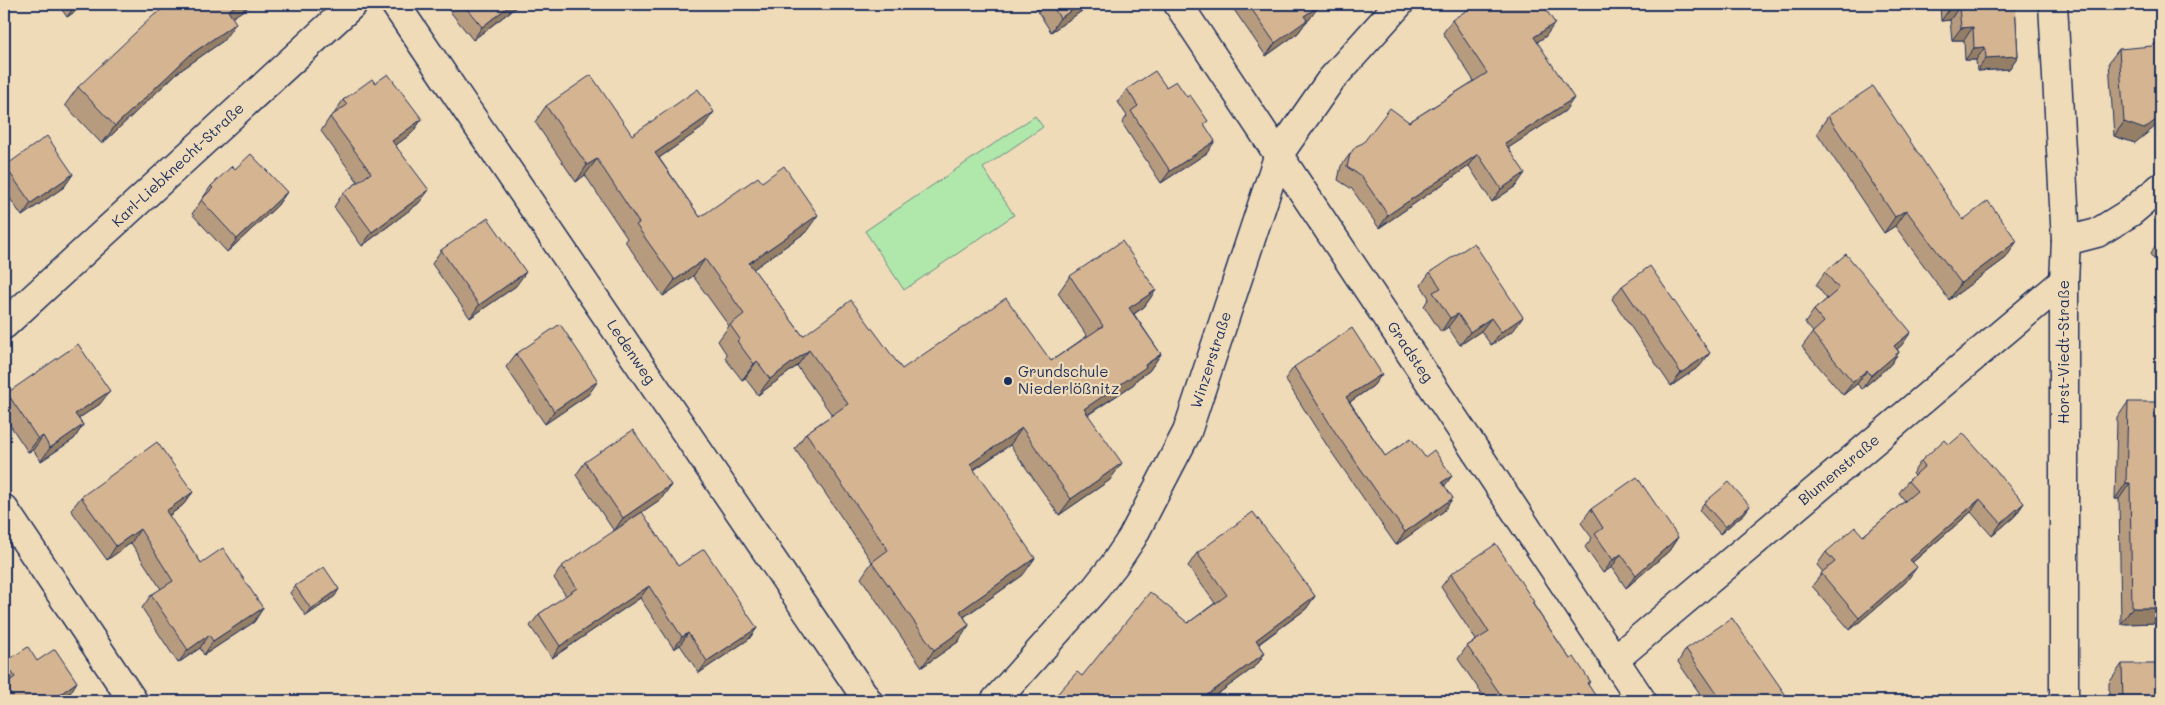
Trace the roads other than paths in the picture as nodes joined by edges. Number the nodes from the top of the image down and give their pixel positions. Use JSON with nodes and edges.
{"nodes":[{"id":1,"x":353,"y":4,"type":"edge"},
{"id":2,"x":395,"y":4,"type":"edge"},
{"id":3,"x":1178,"y":4,"type":"edge"},
{"id":4,"x":1399,"y":4,"type":"edge"},
{"id":5,"x":2053,"y":4,"type":"edge"},
{"id":6,"x":1279,"y":154,"type":"junction"},
{"id":7,"x":2161,"y":188,"type":"edge"},
{"id":8,"x":2066,"y":242,"type":"junction"},
{"id":9,"x":2064,"y":281,"type":"junction"},
{"id":10,"x":4,"y":325,"type":"edge"},
{"id":11,"x":4,"y":509,"type":"edge"},
{"id":12,"x":1614,"y":660,"type":"junction"},
{"id":13,"x":134,"y":701,"type":"edge"},
{"id":14,"x":868,"y":701,"type":"edge"},
{"id":15,"x":994,"y":701,"type":"edge"},
{"id":16,"x":1642,"y":701,"type":"edge"},
{"id":17,"x":2064,"y":701,"type":"edge"}],
"edges":[{"from":1,"to":10,"type":"street","name":"Karl-Liebknecht-Straße"},
{"from":2,"to":14,"type":"street","name":"Ledenweg"},
{"from":3,"to":6,"type":"street","name":"Gradsteg"},
{"from":4,"to":6,"type":"street","name":"Winzerstraße"},
{"from":5,"to":8,"type":"street","name":"Horst-Viedt-Straße"},
{"from":6,"to":12,"type":"street","name":"Gradsteg"},
{"from":6,"to":15,"type":"street","name":"Winzerstraße"},
{"from":7,"to":8,"type":"street"},
{"from":8,"to":9,"type":"street","name":"Horst-Viedt-Straße"},
{"from":9,"to":12,"type":"street","name":"Blumenstraße"},
{"from":9,"to":17,"type":"street","name":"Horst-Viedt-Straße"},
{"from":11,"to":13,"type":"street"},
{"from":12,"to":16,"type":"street","name":"Gradsteg"}]}
